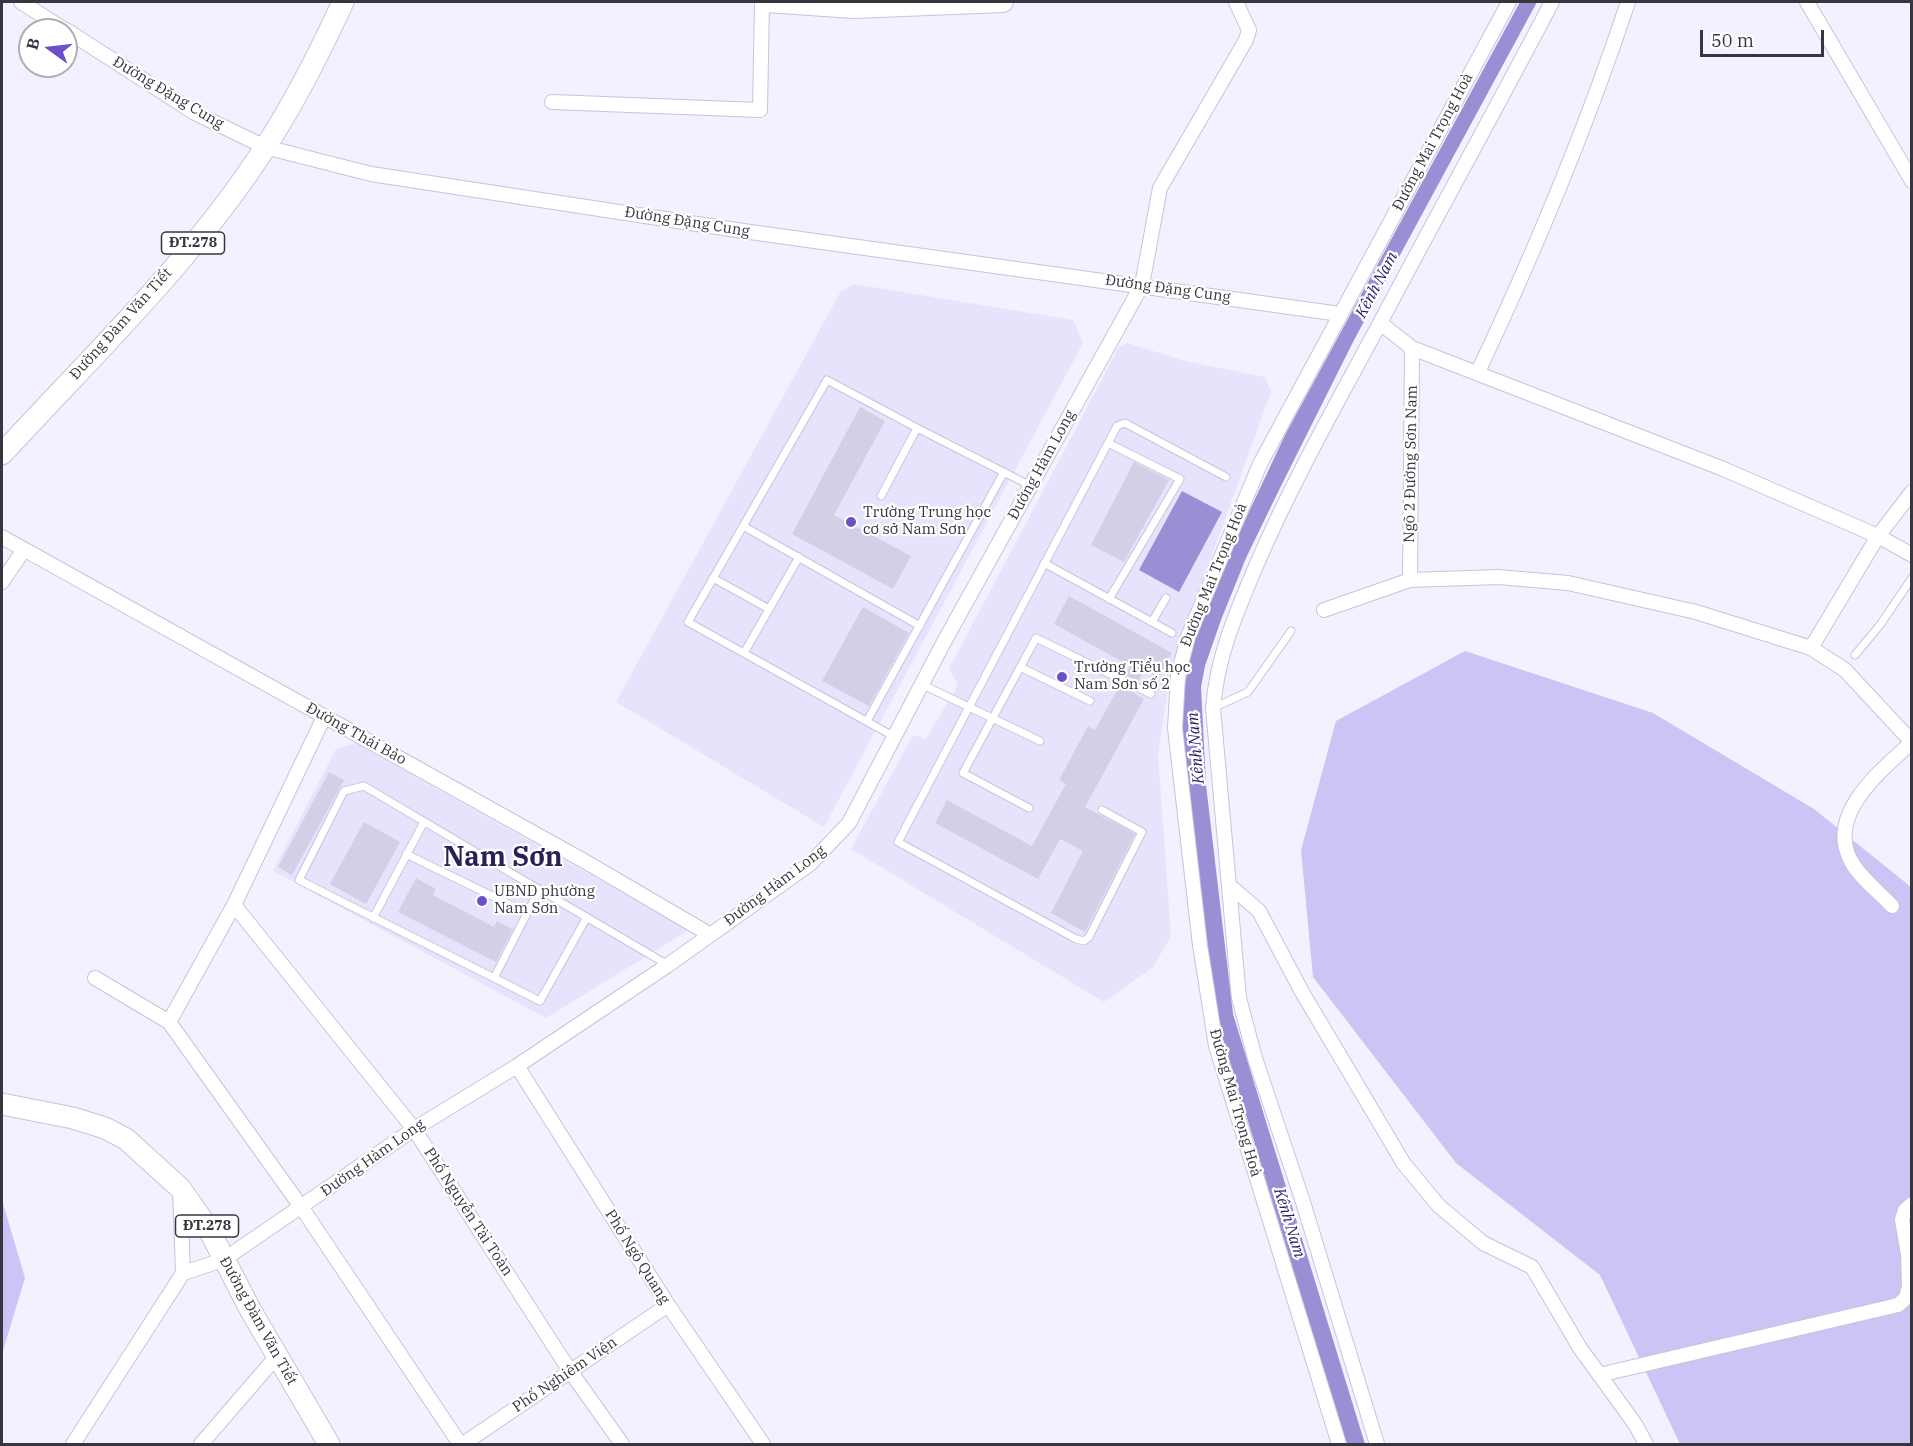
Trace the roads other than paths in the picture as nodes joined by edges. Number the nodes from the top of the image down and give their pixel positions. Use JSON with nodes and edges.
{"nodes":[{"id":1,"x":343,"y":2,"type":"edge"},
{"id":2,"x":764,"y":2,"type":"edge"},
{"id":3,"x":1003,"y":2,"type":"edge"},
{"id":4,"x":1236,"y":2,"type":"edge"},
{"id":5,"x":1509,"y":2,"type":"edge"},
{"id":6,"x":1551,"y":2,"type":"edge"},
{"id":7,"x":1628,"y":2,"type":"edge"},
{"id":8,"x":1807,"y":2,"type":"edge"},
{"id":9,"x":28,"y":3,"type":"edge"},
{"id":10,"x":817,"y":4,"type":"edge"},
{"id":11,"x":918,"y":4,"type":"edge"},
{"id":12,"x":49,"y":18,"type":"edge"},
{"id":13,"x":78,"y":38,"type":"edge"},
{"id":14,"x":552,"y":102,"type":"dead end"},
{"id":15,"x":265,"y":147,"type":"junction"},
{"id":16,"x":1911,"y":181,"type":"edge"},
{"id":17,"x":1142,"y":285,"type":"junction"},
{"id":18,"x":1340,"y":314,"type":"junction"},
{"id":19,"x":1380,"y":323,"type":"junction"},
{"id":20,"x":1412,"y":348,"type":"junction"},
{"id":21,"x":1478,"y":372,"type":"junction"},
{"id":22,"x":917,"y":429,"type":"junction"},
{"id":23,"x":1108,"y":443,"type":"junction"},
{"id":24,"x":2,"y":454,"type":"edge"},
{"id":25,"x":1004,"y":472,"type":"junction"},
{"id":26,"x":1226,"y":477,"type":"dead end"},
{"id":27,"x":1031,"y":486,"type":"junction"},
{"id":28,"x":1911,"y":492,"type":"edge"},
{"id":29,"x":881,"y":496,"type":"dead end"},
{"id":30,"x":743,"y":526,"type":"junction"},
{"id":31,"x":1878,"y":536,"type":"junction"},
{"id":32,"x":2,"y":537,"type":"edge"},
{"id":33,"x":23,"y":550,"type":"junction"},
{"id":34,"x":1911,"y":555,"type":"edge"},
{"id":35,"x":799,"y":557,"type":"junction"},
{"id":36,"x":1044,"y":563,"type":"junction"},
{"id":37,"x":713,"y":578,"type":"junction"},
{"id":38,"x":1911,"y":578,"type":"edge"},
{"id":39,"x":1410,"y":580,"type":"junction"},
{"id":40,"x":2,"y":582,"type":"edge"},
{"id":41,"x":1166,"y":598,"type":"dead end"},
{"id":42,"x":1109,"y":599,"type":"junction"},
{"id":43,"x":769,"y":609,"type":"junction"},
{"id":44,"x":1324,"y":610,"type":"dead end"},
{"id":45,"x":1152,"y":622,"type":"junction"},
{"id":46,"x":920,"y":626,"type":"junction"},
{"id":47,"x":1291,"y":631,"type":"dead end"},
{"id":48,"x":1172,"y":633,"type":"dead end"},
{"id":49,"x":1811,"y":648,"type":"junction"},
{"id":50,"x":744,"y":653,"type":"junction"},
{"id":51,"x":1855,"y":655,"type":"dead end"},
{"id":52,"x":1020,"y":667,"type":"junction"},
{"id":53,"x":921,"y":684,"type":"junction"},
{"id":54,"x":1151,"y":694,"type":"dead end"},
{"id":55,"x":1090,"y":702,"type":"dead end"},
{"id":56,"x":968,"y":706,"type":"junction"},
{"id":57,"x":1213,"y":708,"type":"junction"},
{"id":58,"x":324,"y":717,"type":"junction"},
{"id":59,"x":993,"y":718,"type":"junction"},
{"id":60,"x":867,"y":721,"type":"junction"},
{"id":61,"x":893,"y":736,"type":"junction"},
{"id":62,"x":1040,"y":741,"type":"dead end"},
{"id":63,"x":1029,"y":808,"type":"dead end"},
{"id":64,"x":1102,"y":810,"type":"dead end"},
{"id":65,"x":424,"y":822,"type":"junction"},
{"id":66,"x":406,"y":854,"type":"junction"},
{"id":67,"x":1230,"y":886,"type":"junction"},
{"id":68,"x":539,"y":890,"type":"junction"},
{"id":69,"x":234,"y":905,"type":"junction"},
{"id":70,"x":1892,"y":906,"type":"dead end"},
{"id":71,"x":527,"y":913,"type":"junction"},
{"id":72,"x":587,"y":917,"type":"junction"},
{"id":73,"x":373,"y":918,"type":"junction"},
{"id":74,"x":709,"y":934,"type":"junction"},
{"id":75,"x":668,"y":965,"type":"junction"},
{"id":76,"x":95,"y":978,"type":"dead end"},
{"id":77,"x":494,"y":978,"type":"junction"},
{"id":78,"x":168,"y":1022,"type":"junction"},
{"id":79,"x":517,"y":1066,"type":"junction"},
{"id":80,"x":2,"y":1104,"type":"edge"},
{"id":81,"x":414,"y":1129,"type":"junction"},
{"id":82,"x":180,"y":1188,"type":"junction"},
{"id":83,"x":1911,"y":1204,"type":"edge"},
{"id":84,"x":302,"y":1208,"type":"junction"},
{"id":85,"x":223,"y":1260,"type":"junction"},
{"id":86,"x":183,"y":1273,"type":"junction"},
{"id":87,"x":668,"y":1305,"type":"junction"},
{"id":88,"x":277,"y":1356,"type":"junction"},
{"id":89,"x":570,"y":1371,"type":"junction"},
{"id":90,"x":1599,"y":1375,"type":"junction"},
{"id":91,"x":73,"y":1444,"type":"edge"},
{"id":92,"x":201,"y":1444,"type":"edge"},
{"id":93,"x":329,"y":1444,"type":"edge"},
{"id":94,"x":462,"y":1444,"type":"edge"},
{"id":95,"x":622,"y":1444,"type":"edge"},
{"id":96,"x":764,"y":1444,"type":"edge"},
{"id":97,"x":1340,"y":1444,"type":"edge"},
{"id":98,"x":1377,"y":1444,"type":"edge"},
{"id":99,"x":1646,"y":1444,"type":"edge"}],
"edges":[{"from":1,"to":15,"type":"main road","name":"Đường Đàm Văn Tiết","number":"ĐT.278"},
{"from":2,"to":10,"type":"main road"},
{"from":2,"to":14,"type":"street"},
{"from":3,"to":11,"type":"main road"},
{"from":4,"to":17,"type":"street","name":"Đường Hàm Long"},
{"from":5,"to":18,"type":"street","name":"Đường Mai Trọng Hoà"},
{"from":6,"to":19,"type":"street"},
{"from":7,"to":21,"type":"street"},
{"from":8,"to":16,"type":"street"},
{"from":9,"to":12,"type":"street","name":"Đường Đặng Cung"},
{"from":10,"to":11,"type":"main road"},
{"from":13,"to":15,"type":"street","name":"Đường Đặng Cung"},
{"from":15,"to":17,"type":"street","name":"Đường Đặng Cung"},
{"from":15,"to":24,"type":"main road","name":"Đường Đàm Văn Tiết","number":"ĐT.278"},
{"from":17,"to":18,"type":"street","name":"Đường Đặng Cung"},
{"from":17,"to":27,"type":"street","name":"Đường Hàm Long"},
{"from":18,"to":97,"type":"street","name":"Đường Mai Trọng Hoà"},
{"from":19,"to":20,"type":"street"},
{"from":19,"to":57,"type":"street"},
{"from":20,"to":21,"type":"street"},
{"from":20,"to":39,"type":"street","name":"Ngõ 2 Đường Sơn Nam"},
{"from":21,"to":31,"type":"street"},
{"from":22,"to":25,"type":"lane"},
{"from":22,"to":29,"type":"lane"},
{"from":22,"to":30,"type":"lane"},
{"from":23,"to":26,"type":"lane"},
{"from":23,"to":36,"type":"lane"},
{"from":23,"to":42,"type":"lane"},
{"from":25,"to":27,"type":"lane"},
{"from":25,"to":46,"type":"lane"},
{"from":27,"to":53,"type":"street","name":"Đường Hàm Long"},
{"from":28,"to":31,"type":"street"},
{"from":30,"to":35,"type":"lane"},
{"from":30,"to":37,"type":"lane"},
{"from":31,"to":34,"type":"street"},
{"from":31,"to":49,"type":"street"},
{"from":32,"to":33,"type":"street","name":"Đường Thái Bảo"},
{"from":33,"to":40,"type":"street"},
{"from":33,"to":58,"type":"street","name":"Đường Thái Bảo"},
{"from":35,"to":43,"type":"lane"},
{"from":35,"to":46,"type":"lane"},
{"from":36,"to":42,"type":"lane"},
{"from":36,"to":56,"type":"lane"},
{"from":37,"to":43,"type":"lane"},
{"from":37,"to":50,"type":"lane"},
{"from":38,"to":51,"type":"lane"},
{"from":39,"to":44,"type":"street"},
{"from":39,"to":49,"type":"street"},
{"from":41,"to":45,"type":"lane"},
{"from":42,"to":45,"type":"lane"},
{"from":43,"to":50,"type":"lane"},
{"from":45,"to":48,"type":"lane"},
{"from":46,"to":60,"type":"lane"},
{"from":47,"to":57,"type":"lane"},
{"from":49,"to":70,"type":"street"},
{"from":50,"to":60,"type":"lane"},
{"from":52,"to":54,"type":"lane"},
{"from":52,"to":55,"type":"lane"},
{"from":52,"to":59,"type":"lane"},
{"from":53,"to":56,"type":"lane"},
{"from":53,"to":61,"type":"street","name":"Đường Hàm Long"},
{"from":56,"to":59,"type":"lane"},
{"from":56,"to":64,"type":"lane"},
{"from":57,"to":67,"type":"street"},
{"from":58,"to":69,"type":"street"},
{"from":58,"to":74,"type":"street","name":"Đường Thái Bảo"},
{"from":59,"to":62,"type":"lane"},
{"from":59,"to":63,"type":"lane"},
{"from":60,"to":61,"type":"lane"},
{"from":61,"to":74,"type":"street","name":"Đường Hàm Long"},
{"from":65,"to":66,"type":"lane"},
{"from":65,"to":68,"type":"lane"},
{"from":65,"to":73,"type":"lane"},
{"from":66,"to":71,"type":"lane"},
{"from":66,"to":73,"type":"lane"},
{"from":67,"to":90,"type":"street"},
{"from":67,"to":98,"type":"street"},
{"from":68,"to":71,"type":"lane"},
{"from":68,"to":72,"type":"lane"},
{"from":69,"to":78,"type":"street"},
{"from":69,"to":81,"type":"street","name":"Phố Nguyễn Tài Toàn"},
{"from":71,"to":77,"type":"lane"},
{"from":72,"to":75,"type":"lane"},
{"from":72,"to":77,"type":"lane"},
{"from":73,"to":77,"type":"lane"},
{"from":74,"to":75,"type":"street","name":"Đường Hàm Long"},
{"from":75,"to":79,"type":"street","name":"Đường Hàm Long"},
{"from":76,"to":78,"type":"street"},
{"from":78,"to":84,"type":"street"},
{"from":79,"to":81,"type":"street","name":"Đường Hàm Long"},
{"from":79,"to":87,"type":"street","name":"Phố Ngô Quang"},
{"from":80,"to":82,"type":"main road","name":"Đường Đàm Văn Tiết","number":"ĐT.278"},
{"from":81,"to":84,"type":"street","name":"Đường Hàm Long"},
{"from":81,"to":89,"type":"street","name":"Phố Nguyễn Tài Toàn"},
{"from":82,"to":85,"type":"main road","name":"Đường Đàm Văn Tiết","number":"ĐT.278"},
{"from":82,"to":86,"type":"street"},
{"from":83,"to":90,"type":"street"},
{"from":84,"to":85,"type":"street","name":"Đường Hàm Long"},
{"from":84,"to":94,"type":"street"},
{"from":85,"to":86,"type":"street","name":"Đường Hàm Long"},
{"from":85,"to":88,"type":"main road","name":"Đường Đàm Văn Tiết","number":"ĐT.278"},
{"from":86,"to":91,"type":"street"},
{"from":87,"to":89,"type":"street","name":"Phố Nghiêm Viện"},
{"from":87,"to":96,"type":"street","name":"Phố Ngô Quang"},
{"from":88,"to":92,"type":"street"},
{"from":88,"to":93,"type":"main road","name":"Đường Đàm Văn Tiết","number":"ĐT.278"},
{"from":89,"to":94,"type":"street","name":"Phố Nghiêm Viện"},
{"from":89,"to":95,"type":"street","name":"Phố Nguyễn Tài Toàn"},
{"from":90,"to":99,"type":"street"}]}
